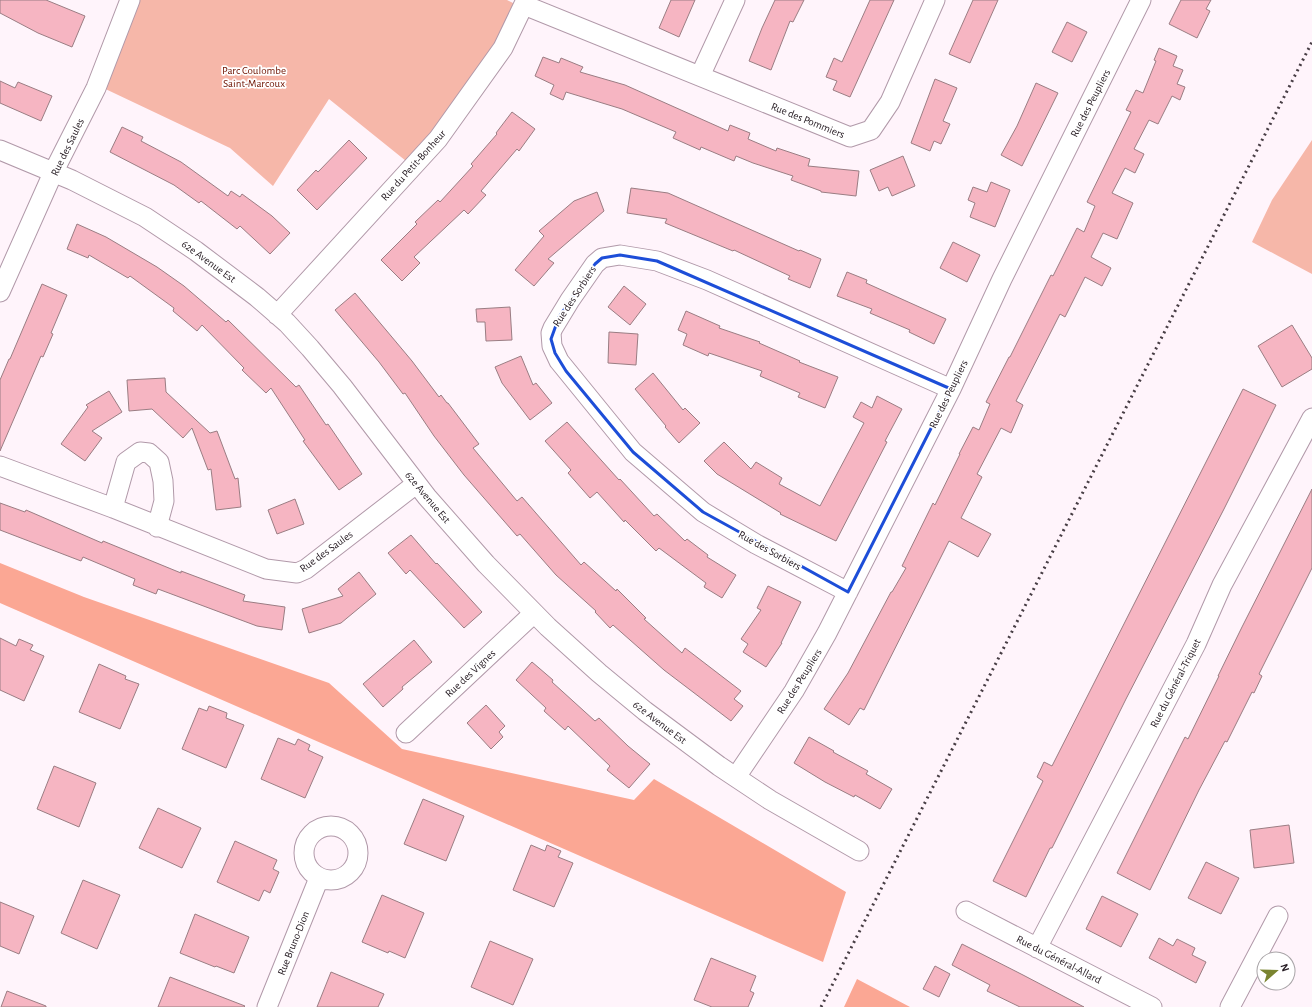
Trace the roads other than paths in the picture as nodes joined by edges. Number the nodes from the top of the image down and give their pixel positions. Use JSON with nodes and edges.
{"nodes":[{"id":1,"x":130,"y":0,"type":"edge"},
{"id":2,"x":735,"y":0,"type":"edge"},
{"id":3,"x":934,"y":0,"type":"edge"},
{"id":4,"x":1141,"y":0,"type":"edge"},
{"id":5,"x":525,"y":2,"type":"edge"},
{"id":6,"x":700,"y":76,"type":"junction"},
{"id":7,"x":0,"y":150,"type":"edge"},
{"id":8,"x":53,"y":173,"type":"junction"},
{"id":9,"x":0,"y":292,"type":"edge"},
{"id":10,"x":277,"y":314,"type":"junction"},
{"id":11,"x":951,"y":389,"type":"junction"},
{"id":12,"x":1312,"y":418,"type":"edge"},
{"id":13,"x":0,"y":466,"type":"edge"},
{"id":14,"x":416,"y":484,"type":"junction"},
{"id":15,"x":113,"y":508,"type":"junction"},
{"id":16,"x":157,"y":527,"type":"junction"},
{"id":17,"x":848,"y":592,"type":"junction"},
{"id":18,"x":533,"y":614,"type":"junction"},
{"id":19,"x":406,"y":733,"type":"dead end"},
{"id":20,"x":736,"y":777,"type":"junction"},
{"id":21,"x":859,"y":851,"type":"dead end"},
{"id":22,"x":319,"y":878,"type":"dead end"},
{"id":23,"x":966,"y":911,"type":"dead end"},
{"id":24,"x":1278,"y":916,"type":"dead end"},
{"id":25,"x":1038,"y":948,"type":"junction"},
{"id":26,"x":267,"y":1007,"type":"edge"},
{"id":27,"x":1152,"y":1007,"type":"edge"},
{"id":28,"x":1230,"y":1007,"type":"edge"}],
"edges":[{"from":1,"to":8,"type":"street","name":"Rue des Saules"},
{"from":2,"to":6,"type":"street"},
{"from":3,"to":6,"type":"street","name":"Rue des Pommiers"},
{"from":4,"to":11,"type":"street","name":"Rue des Peupliers"},
{"from":5,"to":6,"type":"street","name":"Rue des Pommiers"},
{"from":5,"to":10,"type":"street","name":"Rue du Petit-Bonheur"},
{"from":7,"to":8,"type":"street","name":"62e Avenue Est"},
{"from":8,"to":9,"type":"street","name":"Rue des Saules"},
{"from":8,"to":10,"type":"street","name":"62e Avenue Est"},
{"from":10,"to":14,"type":"street","name":"62e Avenue Est"},
{"from":11,"to":17,"type":"street","name":"Rue des Peupliers"},
{"from":11,"to":17,"type":"street","name":"Rue des Sorbiers"},
{"from":12,"to":25,"type":"street","name":"Rue du Général-Triquet"},
{"from":13,"to":15,"type":"street","name":"Rue des Saules"},
{"from":14,"to":16,"type":"street","name":"Rue des Saules"},
{"from":14,"to":18,"type":"street","name":"62e Avenue Est"},
{"from":15,"to":16,"type":"street","name":"Rue des Saules"},
{"from":15,"to":16,"type":"street"},
{"from":17,"to":20,"type":"street","name":"Rue des Peupliers"},
{"from":18,"to":19,"type":"street","name":"Rue des Vignes"},
{"from":18,"to":20,"type":"street","name":"62e Avenue Est"},
{"from":20,"to":21,"type":"street","name":"62e Avenue Est"},
{"from":22,"to":26,"type":"street","name":"Rue Bruno-Dion"},
{"from":23,"to":25,"type":"street","name":"Rue du Général-Allard"},
{"from":24,"to":28,"type":"street"},
{"from":25,"to":27,"type":"street","name":"Rue du Général-Allard"}]}
